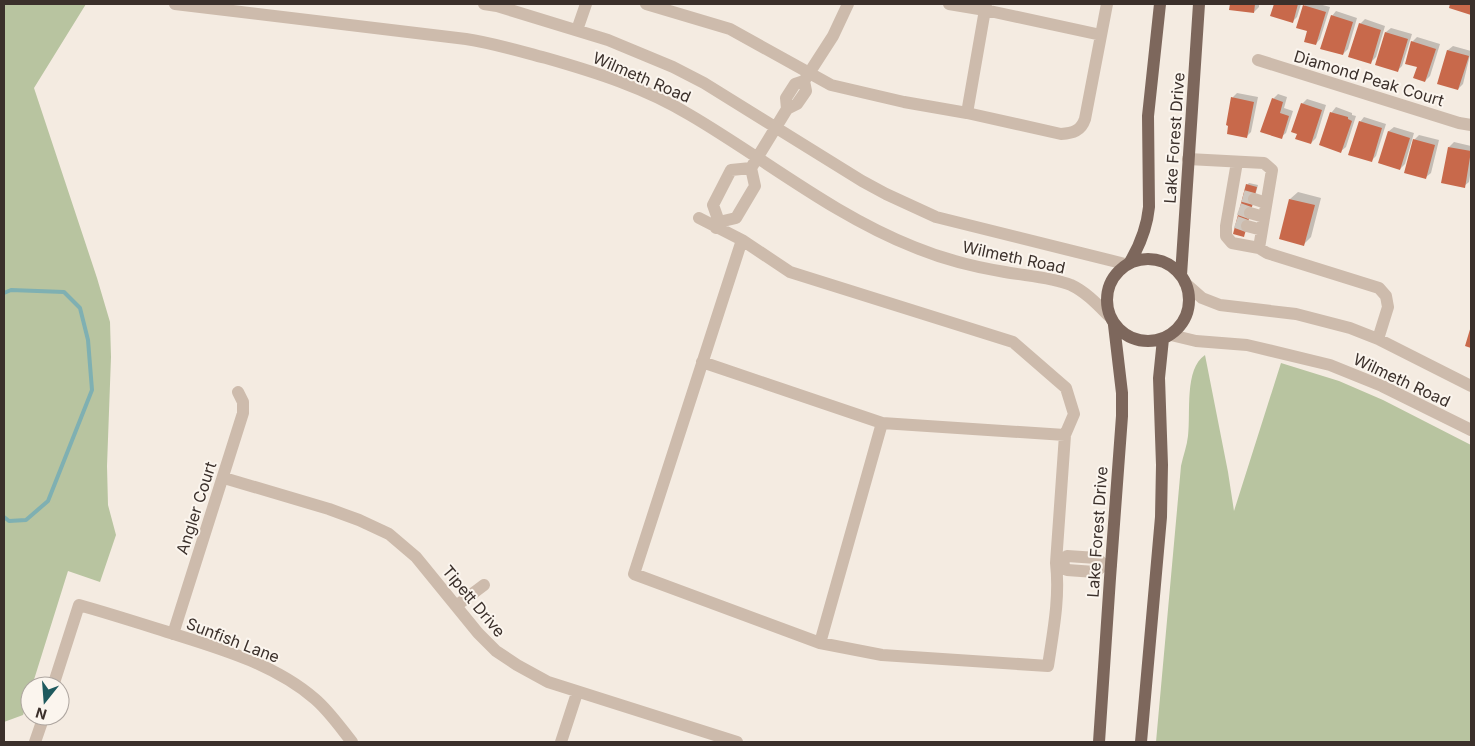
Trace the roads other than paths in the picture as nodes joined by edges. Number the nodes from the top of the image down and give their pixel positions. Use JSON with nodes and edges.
{"nodes":[{"id":1,"x":175,"y":4,"type":"edge"},
{"id":2,"x":484,"y":4,"type":"edge"},
{"id":3,"x":586,"y":4,"type":"edge"},
{"id":4,"x":646,"y":4,"type":"edge"},
{"id":5,"x":848,"y":4,"type":"edge"},
{"id":6,"x":949,"y":4,"type":"edge"},
{"id":7,"x":1107,"y":4,"type":"edge"},
{"id":8,"x":1160,"y":4,"type":"edge"},
{"id":9,"x":1199,"y":4,"type":"edge"},
{"id":10,"x":985,"y":7,"type":"edge"},
{"id":11,"x":689,"y":9,"type":"edge"},
{"id":12,"x":280,"y":10,"type":"edge"},
{"id":13,"x":577,"y":30,"type":"junction"},
{"id":14,"x":1101,"y":35,"type":"junction"},
{"id":15,"x":1258,"y":60,"type":"dead end"},
{"id":16,"x":807,"y":77,"type":"junction"},
{"id":17,"x":967,"y":113,"type":"junction"},
{"id":18,"x":1471,"y":125,"type":"edge"},
{"id":19,"x":777,"y":128,"type":"junction"},
{"id":20,"x":1188,"y":159,"type":"junction"},
{"id":21,"x":1237,"y":162,"type":"junction"},
{"id":22,"x":754,"y":163,"type":"junction"},
{"id":23,"x":1243,"y":196,"type":"junction"},
{"id":24,"x":1266,"y":203,"type":"junction"},
{"id":25,"x":1240,"y":209,"type":"junction"},
{"id":26,"x":1264,"y":217,"type":"junction"},
{"id":27,"x":699,"y":218,"type":"dead end"},
{"id":28,"x":1237,"y":223,"type":"junction"},
{"id":29,"x":718,"y":225,"type":"junction"},
{"id":30,"x":1262,"y":230,"type":"junction"},
{"id":31,"x":742,"y":240,"type":"junction"},
{"id":32,"x":1259,"y":248,"type":"junction"},
{"id":33,"x":1128,"y":263,"type":"junction"},
{"id":34,"x":1183,"y":279,"type":"junction"},
{"id":35,"x":1112,"y":320,"type":"junction"},
{"id":36,"x":1167,"y":337,"type":"junction"},
{"id":37,"x":1378,"y":339,"type":"junction"},
{"id":38,"x":702,"y":362,"type":"junction"},
{"id":39,"x":1471,"y":386,"type":"edge"},
{"id":40,"x":238,"y":392,"type":"dead end"},
{"id":41,"x":882,"y":423,"type":"junction"},
{"id":42,"x":1471,"y":430,"type":"edge"},
{"id":43,"x":1065,"y":435,"type":"junction"},
{"id":44,"x":224,"y":478,"type":"junction"},
{"id":45,"x":1059,"y":563,"type":"junction"},
{"id":46,"x":1107,"y":565,"type":"junction"},
{"id":47,"x":484,"y":586,"type":"dead end"},
{"id":48,"x":456,"y":606,"type":"junction"},
{"id":49,"x":173,"y":634,"type":"junction"},
{"id":50,"x":820,"y":643,"type":"junction"},
{"id":51,"x":56,"y":676,"type":"edge"},
{"id":52,"x":577,"y":692,"type":"junction"},
{"id":53,"x":41,"y":726,"type":"edge"},
{"id":54,"x":35,"y":742,"type":"edge"},
{"id":55,"x":352,"y":742,"type":"edge"},
{"id":56,"x":561,"y":742,"type":"edge"},
{"id":57,"x":737,"y":742,"type":"edge"},
{"id":58,"x":1100,"y":742,"type":"edge"},
{"id":59,"x":1141,"y":742,"type":"edge"}],
"edges":[{"from":1,"to":12,"type":"street","name":"Wilmeth Road"},
{"from":2,"to":13,"type":"street","name":"Wilmeth Road"},
{"from":3,"to":13,"type":"street"},
{"from":4,"to":11,"type":"street"},
{"from":5,"to":16,"type":"street"},
{"from":6,"to":10,"type":"street"},
{"from":7,"to":14,"type":"street"},
{"from":8,"to":33,"type":"main road","name":"Lake Forest Drive"},
{"from":9,"to":20,"type":"main road","name":"Lake Forest Drive"},
{"from":10,"to":14,"type":"street"},
{"from":10,"to":17,"type":"street"},
{"from":11,"to":16,"type":"street"},
{"from":12,"to":22,"type":"street","name":"Wilmeth Road"},
{"from":13,"to":19,"type":"street","name":"Wilmeth Road"},
{"from":14,"to":17,"type":"street"},
{"from":15,"to":18,"type":"street","name":"Diamond Peak Court"},
{"from":16,"to":17,"type":"street"},
{"from":16,"to":19,"type":"street"},
{"from":19,"to":22,"type":"street"},
{"from":19,"to":33,"type":"street","name":"Wilmeth Road"},
{"from":20,"to":21,"type":"street"},
{"from":20,"to":34,"type":"main road","name":"Lake Forest Drive"},
{"from":21,"to":23,"type":"street"},
{"from":21,"to":24,"type":"street"},
{"from":22,"to":29,"type":"street"},
{"from":22,"to":29,"type":"street"},
{"from":22,"to":35,"type":"street","name":"Wilmeth Road"},
{"from":23,"to":24,"type":"street"},
{"from":23,"to":25,"type":"street"},
{"from":24,"to":26,"type":"street"},
{"from":25,"to":26,"type":"street"},
{"from":25,"to":28,"type":"street"},
{"from":26,"to":30,"type":"street"},
{"from":27,"to":29,"type":"street"},
{"from":28,"to":30,"type":"street"},
{"from":28,"to":32,"type":"street"},
{"from":29,"to":31,"type":"street"},
{"from":30,"to":32,"type":"street"},
{"from":31,"to":38,"type":"street"},
{"from":31,"to":43,"type":"street"},
{"from":32,"to":37,"type":"street"},
{"from":33,"to":34,"type":"main road"},
{"from":33,"to":35,"type":"main road"},
{"from":34,"to":36,"type":"main road"},
{"from":34,"to":37,"type":"street","name":"Wilmeth Road"},
{"from":35,"to":36,"type":"main road"},
{"from":35,"to":46,"type":"main road","name":"Lake Forest Drive"},
{"from":36,"to":42,"type":"street","name":"Wilmeth Road"},
{"from":36,"to":59,"type":"main road"},
{"from":37,"to":39,"type":"street","name":"Wilmeth Road"},
{"from":38,"to":41,"type":"street"},
{"from":38,"to":50,"type":"street"},
{"from":40,"to":44,"type":"street","name":"Angler Court"},
{"from":41,"to":43,"type":"street"},
{"from":41,"to":50,"type":"street"},
{"from":43,"to":45,"type":"street"},
{"from":44,"to":48,"type":"street","name":"Tipett Drive"},
{"from":44,"to":49,"type":"street","name":"Angler Court"},
{"from":45,"to":46,"type":"street"},
{"from":45,"to":50,"type":"street"},
{"from":46,"to":58,"type":"main road","name":"Lake Forest Drive"},
{"from":47,"to":48,"type":"street"},
{"from":48,"to":52,"type":"street","name":"Tipett Drive"},
{"from":49,"to":51,"type":"street","name":"Sunfish Lane"},
{"from":49,"to":55,"type":"street","name":"Sunfish Lane"},
{"from":52,"to":56,"type":"street"},
{"from":52,"to":57,"type":"street","name":"Tipett Drive"},
{"from":53,"to":54,"type":"street"}]}
